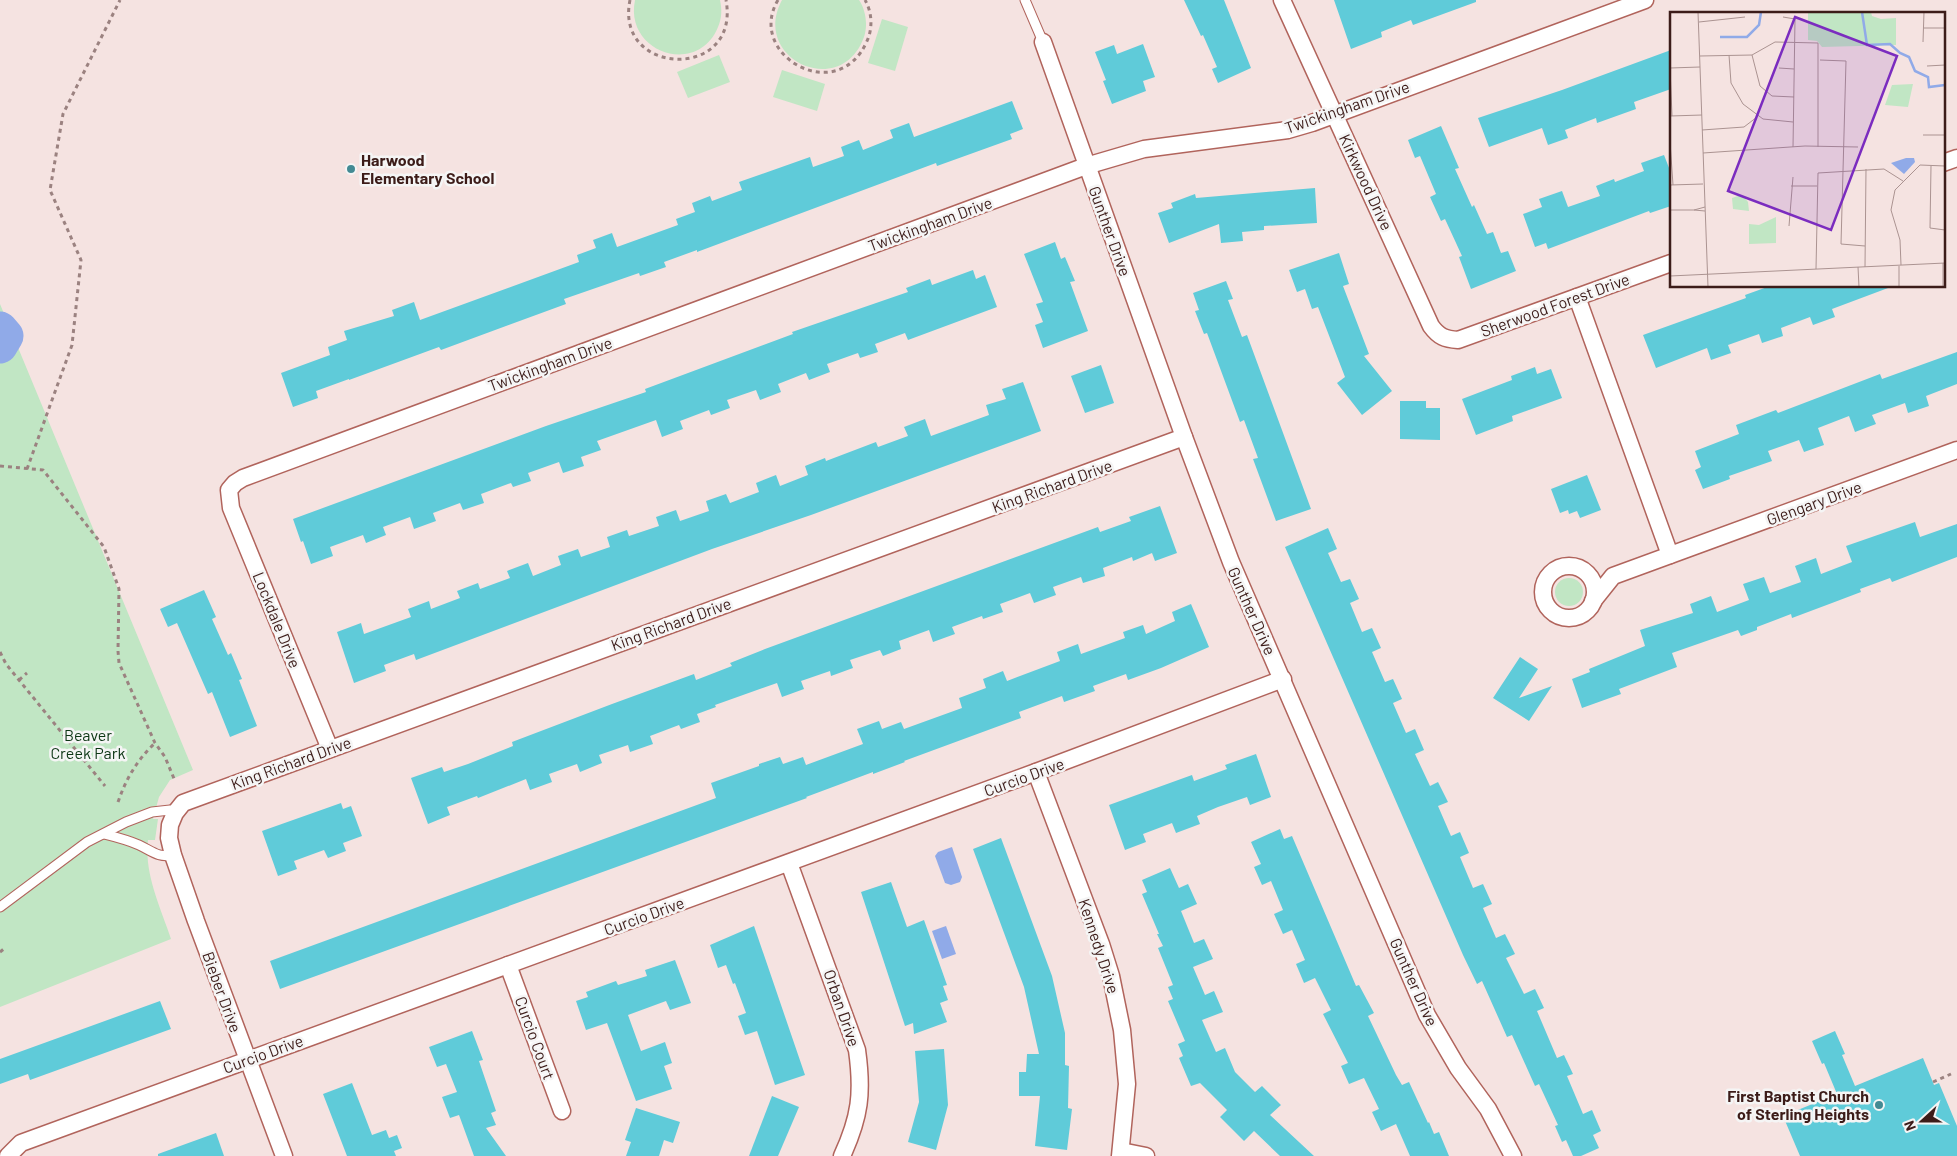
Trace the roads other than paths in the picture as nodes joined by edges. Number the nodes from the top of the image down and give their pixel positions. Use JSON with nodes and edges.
{"nodes":[{"id":1,"x":1025,"y":0,"type":"edge"},
{"id":2,"x":1282,"y":0,"type":"edge"},
{"id":3,"x":1645,"y":0,"type":"edge"},
{"id":4,"x":1043,"y":42,"type":"joint"},
{"id":5,"x":1334,"y":114,"type":"junction"},
{"id":6,"x":1957,"y":158,"type":"edge"},
{"id":7,"x":1944,"y":163,"type":"edge"},
{"id":8,"x":1086,"y":166,"type":"junction"},
{"id":9,"x":1670,"y":263,"type":"edge"},
{"id":10,"x":1577,"y":297,"type":"junction"},
{"id":11,"x":1438,"y":336,"type":"joint"},
{"id":12,"x":1184,"y":438,"type":"junction"},
{"id":13,"x":1957,"y":450,"type":"edge"},
{"id":14,"x":229,"y":490,"type":"joint"},
{"id":15,"x":1670,"y":555,"type":"junction"},
{"id":16,"x":1583,"y":570,"type":"junction"},
{"id":17,"x":1614,"y":576,"type":"junction"},
{"id":18,"x":1593,"y":601,"type":"junction"},
{"id":19,"x":1282,"y":679,"type":"junction"},
{"id":20,"x":330,"y":748,"type":"junction"},
{"id":21,"x":1036,"y":772,"type":"junction"},
{"id":22,"x":173,"y":819,"type":"junction"},
{"id":23,"x":104,"y":834,"type":"junction"},
{"id":24,"x":173,"y":855,"type":"junction"},
{"id":25,"x":789,"y":862,"type":"junction"},
{"id":26,"x":0,"y":907,"type":"edge"},
{"id":27,"x":508,"y":965,"type":"junction"},
{"id":28,"x":247,"y":1060,"type":"junction"},
{"id":29,"x":562,"y":1111,"type":"dead end"},
{"id":30,"x":1121,"y":1154,"type":"edge"},
{"id":31,"x":8,"y":1156,"type":"edge"},
{"id":32,"x":284,"y":1156,"type":"edge"},
{"id":33,"x":842,"y":1156,"type":"edge"},
{"id":34,"x":1146,"y":1156,"type":"edge"},
{"id":35,"x":1513,"y":1156,"type":"edge"}],
"edges":[{"from":1,"to":4,"type":"lane"},
{"from":2,"to":5,"type":"street","name":"Kirkwood Drive"},
{"from":3,"to":5,"type":"street","name":"Twickingham Drive"},
{"from":4,"to":8,"type":"street","name":"Gunther Drive"},
{"from":5,"to":8,"type":"street","name":"Twickingham Drive"},
{"from":5,"to":11,"type":"street","name":"Kirkwood Drive"},
{"from":6,"to":7,"type":"street"},
{"from":8,"to":12,"type":"street","name":"Gunther Drive"},
{"from":8,"to":14,"type":"street","name":"Twickingham Drive"},
{"from":9,"to":10,"type":"street","name":"Sherwood Forest Drive"},
{"from":10,"to":11,"type":"street","name":"Sherwood Forest Drive"},
{"from":10,"to":15,"type":"street"},
{"from":12,"to":19,"type":"street","name":"Gunther Drive"},
{"from":12,"to":20,"type":"street","name":"King Richard Drive"},
{"from":13,"to":15,"type":"street","name":"Glengary Drive"},
{"from":14,"to":20,"type":"street","name":"Lockdale Drive"},
{"from":15,"to":17,"type":"street","name":"Glengary Drive"},
{"from":16,"to":17,"type":"street","name":"Glengary Drive"},
{"from":16,"to":18,"type":"street"},
{"from":16,"to":18,"type":"street","name":"Glengary Drive"},
{"from":17,"to":18,"type":"street","name":"Glengary Drive"},
{"from":19,"to":21,"type":"street","name":"Curcio Drive"},
{"from":19,"to":35,"type":"street","name":"Gunther Drive"},
{"from":20,"to":22,"type":"street","name":"King Richard Drive"},
{"from":21,"to":25,"type":"street","name":"Curcio Drive"},
{"from":21,"to":30,"type":"street","name":"Kennedy Drive"},
{"from":22,"to":23,"type":"lane"},
{"from":22,"to":24,"type":"street","name":"Bieber Drive"},
{"from":23,"to":24,"type":"lane"},
{"from":23,"to":26,"type":"lane"},
{"from":24,"to":28,"type":"street","name":"Bieber Drive"},
{"from":25,"to":27,"type":"street","name":"Curcio Drive"},
{"from":25,"to":33,"type":"street","name":"Orban Drive"},
{"from":27,"to":28,"type":"street","name":"Curcio Drive"},
{"from":27,"to":29,"type":"street","name":"Curcio Court"},
{"from":28,"to":31,"type":"street","name":"Curcio Drive"},
{"from":28,"to":32,"type":"street","name":"Bieber Drive"},
{"from":30,"to":34,"type":"street"}]}
